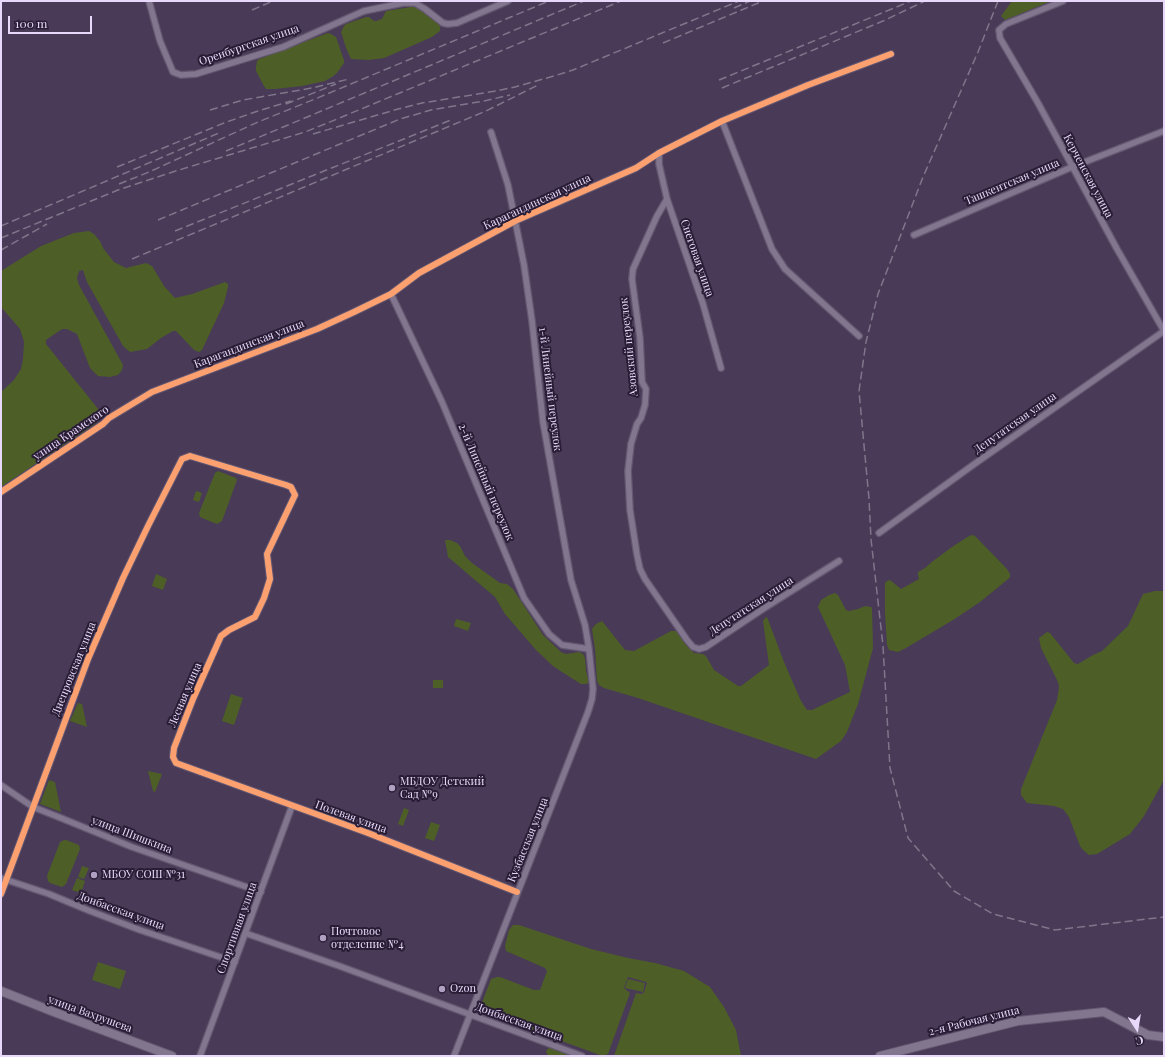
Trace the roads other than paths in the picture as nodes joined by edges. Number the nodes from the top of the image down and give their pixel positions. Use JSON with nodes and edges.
{"nodes":[{"id":1,"x":149,"y":1,"type":"edge"},
{"id":2,"x":508,"y":1,"type":"edge"},
{"id":3,"x":1063,"y":1,"type":"edge"},
{"id":4,"x":891,"y":54,"type":"dead end"},
{"id":5,"x":722,"y":121,"type":"junction"},
{"id":6,"x":1164,"y":131,"type":"edge"},
{"id":7,"x":491,"y":132,"type":"dead end"},
{"id":8,"x":659,"y":153,"type":"junction"},
{"id":9,"x":1072,"y":167,"type":"junction"},
{"id":10,"x":667,"y":199,"type":"junction"},
{"id":11,"x":515,"y":221,"type":"junction"},
{"id":12,"x":914,"y":235,"type":"dead end"},
{"id":13,"x":391,"y":294,"type":"junction"},
{"id":14,"x":1164,"y":331,"type":"edge"},
{"id":15,"x":859,"y":336,"type":"dead end"},
{"id":16,"x":721,"y":368,"type":"dead end"},
{"id":17,"x":152,"y":392,"type":"joint"},
{"id":18,"x":182,"y":459,"type":"joint"},
{"id":19,"x":1,"y":492,"type":"edge"},
{"id":20,"x":879,"y":533,"type":"dead end"},
{"id":21,"x":839,"y":562,"type":"dead end"},
{"id":22,"x":693,"y":647,"type":"joint"},
{"id":23,"x":589,"y":650,"type":"junction"},
{"id":24,"x":176,"y":763,"type":"joint"},
{"id":25,"x":1,"y":785,"type":"edge"},
{"id":26,"x":32,"y":806,"type":"junction"},
{"id":27,"x":292,"y":806,"type":"junction"},
{"id":28,"x":4,"y":879,"type":"edge"},
{"id":29,"x":261,"y":892,"type":"junction"},
{"id":30,"x":517,"y":892,"type":"junction"},
{"id":31,"x":1,"y":894,"type":"edge"},
{"id":32,"x":245,"y":933,"type":"junction"},
{"id":33,"x":235,"y":962,"type":"junction"},
{"id":34,"x":1,"y":991,"type":"edge"},
{"id":35,"x":470,"y":1015,"type":"junction"},
{"id":36,"x":1164,"y":1038,"type":"edge"},
{"id":37,"x":172,"y":1056,"type":"edge"},
{"id":38,"x":200,"y":1056,"type":"edge"},
{"id":39,"x":454,"y":1056,"type":"edge"},
{"id":40,"x":582,"y":1056,"type":"edge"},
{"id":41,"x":880,"y":1056,"type":"edge"}],
"edges":[{"from":1,"to":2,"type":"street","name":"Оренбургская улица"},
{"from":3,"to":9,"type":"street","name":"Керченская улица"},
{"from":4,"to":5,"type":"street","name":"Карагандинская улица"},
{"from":5,"to":8,"type":"street","name":"Карагандинская улица"},
{"from":5,"to":15,"type":"street"},
{"from":6,"to":9,"type":"street","name":"Ташкентская улица"},
{"from":7,"to":11,"type":"street","name":"1-й Линейный переулок"},
{"from":8,"to":10,"type":"street","name":"Снеговая улица"},
{"from":8,"to":11,"type":"street","name":"Карагандинская улица"},
{"from":9,"to":12,"type":"street","name":"Ташкентская улица"},
{"from":9,"to":14,"type":"street","name":"Керченская улица"},
{"from":10,"to":16,"type":"street","name":"Снеговая улица"},
{"from":10,"to":22,"type":"street","name":"Азовский переулок"},
{"from":11,"to":13,"type":"street","name":"Карагандинская улица"},
{"from":11,"to":23,"type":"street","name":"1-й Линейный переулок"},
{"from":13,"to":17,"type":"street","name":"Карагандинская улица"},
{"from":13,"to":23,"type":"street","name":"2-й Линейный переулок"},
{"from":14,"to":20,"type":"street","name":"Депутатская улица"},
{"from":17,"to":19,"type":"street","name":"улица Крамского"},
{"from":18,"to":24,"type":"street","name":"Лесная улица"},
{"from":18,"to":26,"type":"street","name":"Днепровская улица"},
{"from":21,"to":22,"type":"street","name":"Депутатская улица"},
{"from":23,"to":30,"type":"street","name":"Кузбасская улица"},
{"from":24,"to":27,"type":"street","name":"Полевая улица"},
{"from":25,"to":26,"type":"street","name":"улица Шишкина"},
{"from":26,"to":28,"type":"street","name":"Днепровская улица"},
{"from":26,"to":29,"type":"street","name":"улица Шишкина"},
{"from":27,"to":29,"type":"street","name":"Спортивная улица"},
{"from":27,"to":30,"type":"street","name":"Полевая улица"},
{"from":28,"to":31,"type":"street","name":"Днепровская улица"},
{"from":28,"to":33,"type":"street","name":"Донбасская улица"},
{"from":29,"to":32,"type":"street","name":"Спортивная улица"},
{"from":30,"to":35,"type":"street","name":"Кузбасская улица"},
{"from":32,"to":33,"type":"street","name":"Спортивная улица"},
{"from":32,"to":35,"type":"street","name":"Донбасская улица"},
{"from":33,"to":38,"type":"street","name":"Спортивная улица"},
{"from":34,"to":37,"type":"main road","name":"улица Вахрушева"},
{"from":35,"to":39,"type":"street","name":"Кузбасская улица"},
{"from":35,"to":40,"type":"street","name":"Донбасская улица"},
{"from":36,"to":41,"type":"main road","name":"2-я Рабочая улица"}]}
